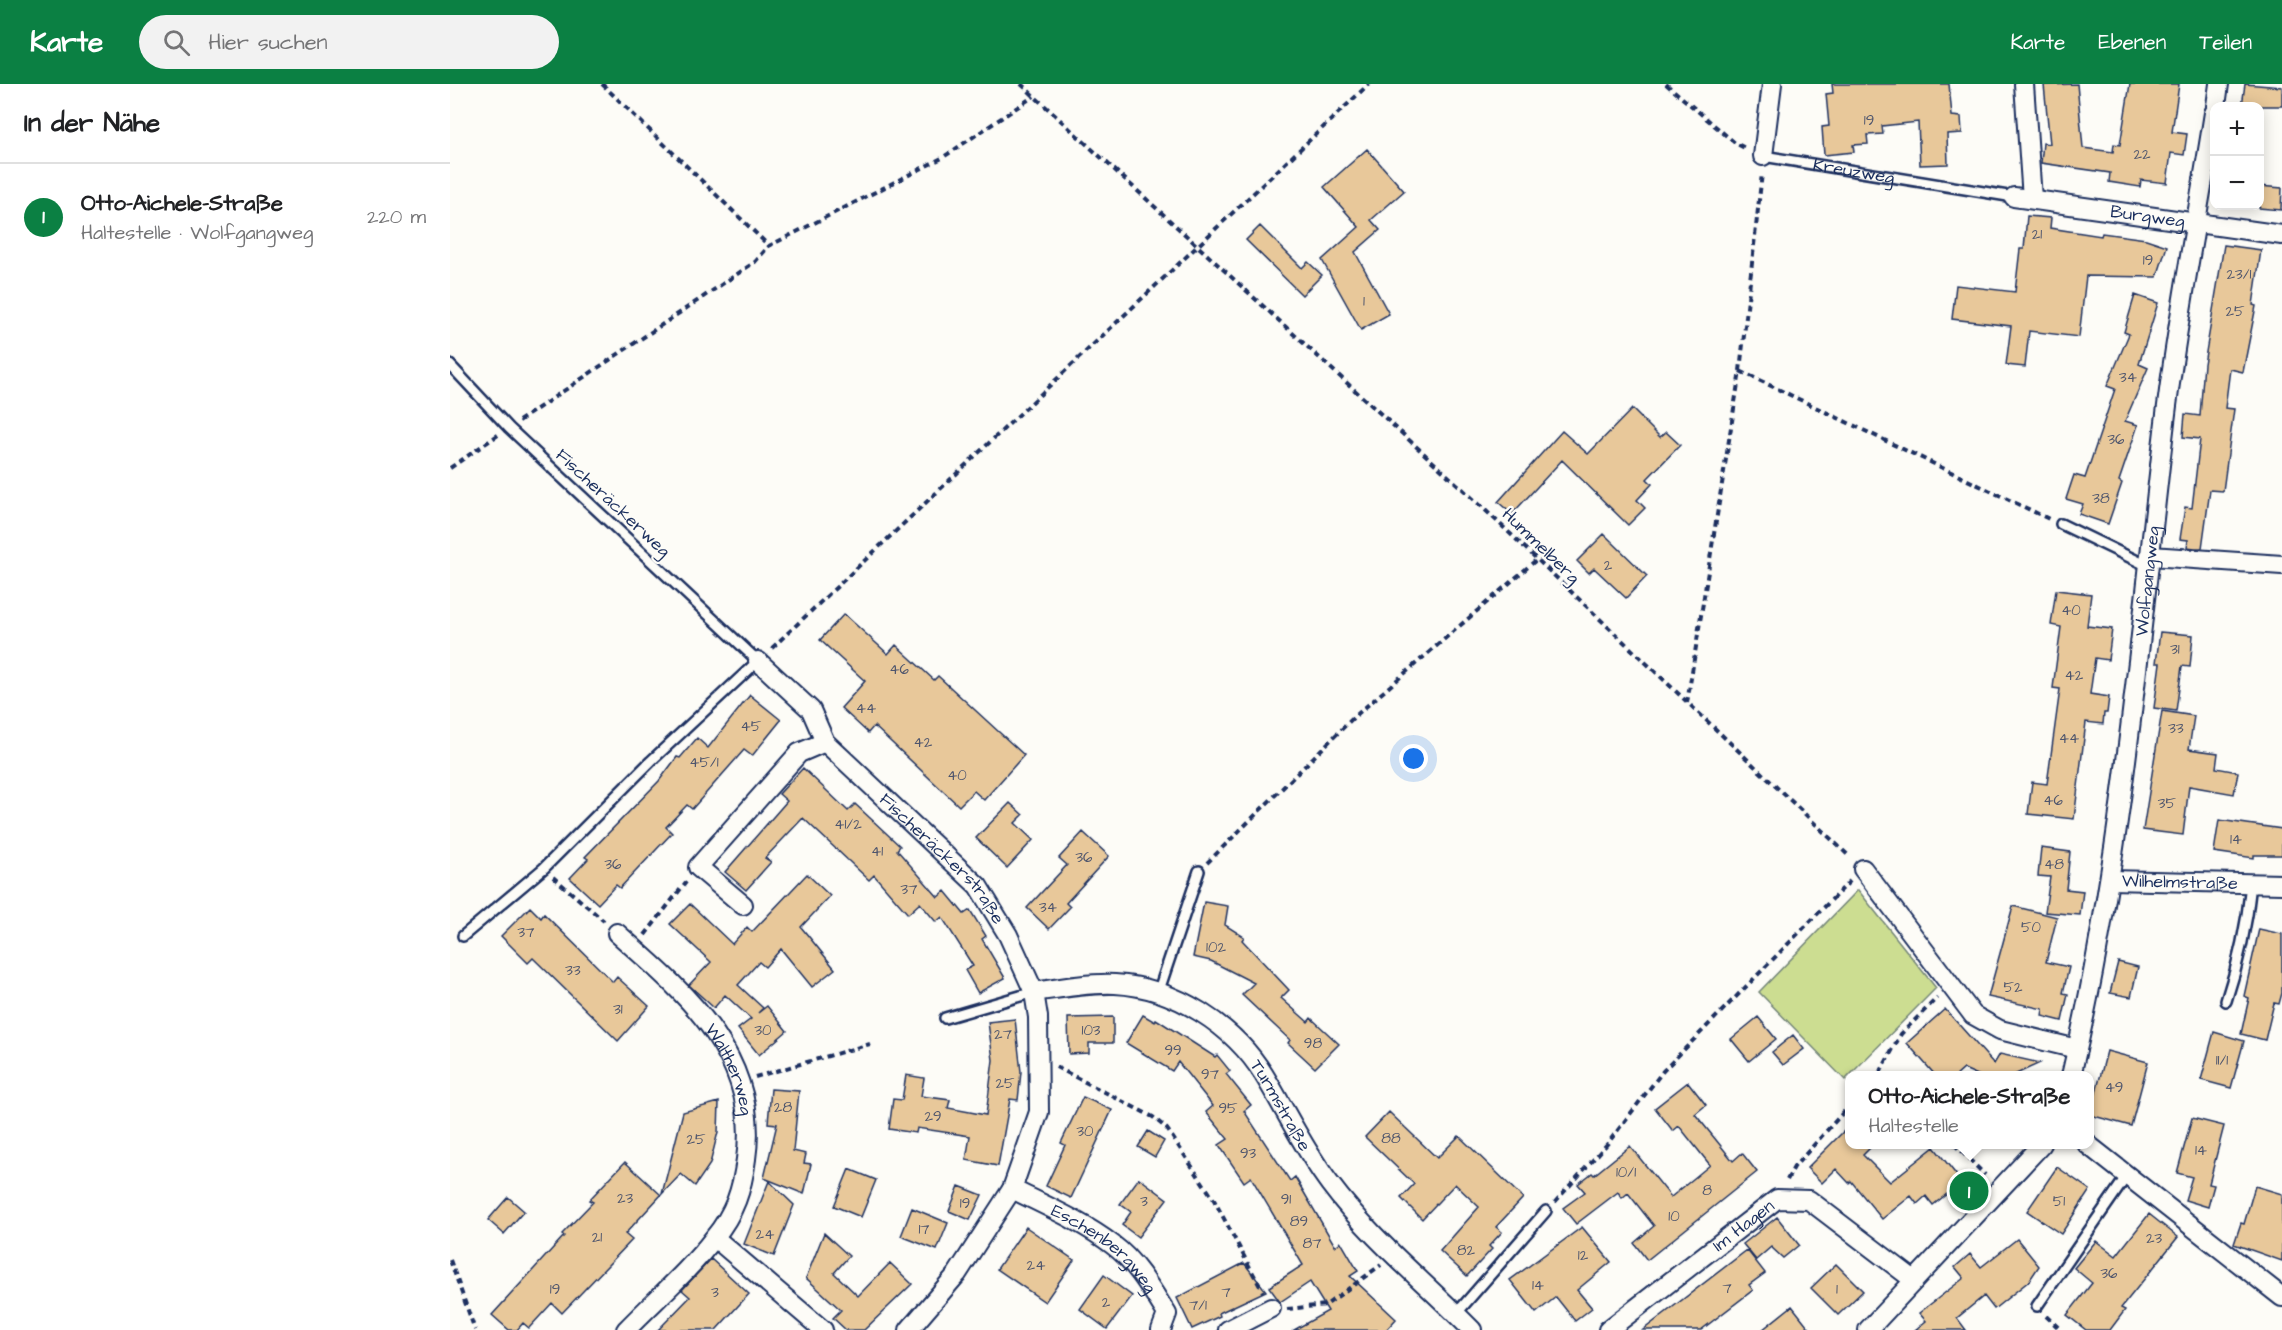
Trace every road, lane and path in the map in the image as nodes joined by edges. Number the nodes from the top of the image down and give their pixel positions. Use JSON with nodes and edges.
{"nodes":[{"id":1,"x":602,"y":84,"type":"edge"},
{"id":2,"x":1021,"y":84,"type":"edge"},
{"id":3,"x":1369,"y":84,"type":"edge"},
{"id":4,"x":1666,"y":84,"type":"edge"},
{"id":5,"x":1772,"y":84,"type":"edge"},
{"id":6,"x":2024,"y":84,"type":"edge"},
{"id":7,"x":2219,"y":84,"type":"edge"},
{"id":8,"x":1034,"y":96,"type":"junction"},
{"id":9,"x":2217,"y":102,"type":"edge"},
{"id":10,"x":2210,"y":139,"type":"edge"},
{"id":11,"x":1763,"y":156,"type":"junction"},
{"id":12,"x":2023,"y":198,"type":"junction"},
{"id":13,"x":2197,"y":223,"type":"junction"},
{"id":14,"x":2282,"y":235,"type":"edge"},
{"id":15,"x":769,"y":246,"type":"junction"},
{"id":16,"x":1198,"y":247,"type":"junction"},
{"id":17,"x":450,"y":365,"type":"edge"},
{"id":18,"x":1740,"y":371,"type":"junction"},
{"id":19,"x":509,"y":428,"type":"junction"},
{"id":20,"x":450,"y":468,"type":"edge"},
{"id":21,"x":2061,"y":524,"type":"joint"},
{"id":22,"x":1535,"y":561,"type":"junction"},
{"id":23,"x":2150,"y":562,"type":"junction"},
{"id":24,"x":2282,"y":565,"type":"edge"},
{"id":25,"x":759,"y":661,"type":"junction"},
{"id":26,"x":1687,"y":704,"type":"junction"},
{"id":27,"x":825,"y":742,"type":"junction"},
{"id":28,"x":698,"y":867,"type":"junction"},
{"id":29,"x":544,"y":868,"type":"junction"},
{"id":30,"x":1863,"y":869,"type":"junction"},
{"id":31,"x":1198,"y":871,"type":"joint"},
{"id":32,"x":2110,"y":880,"type":"junction"},
{"id":33,"x":2251,"y":884,"type":"junction"},
{"id":34,"x":2282,"y":884,"type":"edge"},
{"id":35,"x":743,"y":906,"type":"dead end"},
{"id":36,"x":617,"y":933,"type":"joint"},
{"id":37,"x":463,"y":936,"type":"dead end"},
{"id":38,"x":634,"y":948,"type":"junction"},
{"id":39,"x":1951,"y":985,"type":"junction"},
{"id":40,"x":1034,"y":992,"type":"junction"},
{"id":41,"x":1158,"y":993,"type":"junction"},
{"id":42,"x":2226,"y":1001,"type":"dead end"},
{"id":43,"x":945,"y":1018,"type":"dead end"},
{"id":44,"x":870,"y":1044,"type":"dead end"},
{"id":45,"x":2077,"y":1048,"type":"junction"},
{"id":46,"x":1039,"y":1059,"type":"junction"},
{"id":47,"x":1882,"y":1071,"type":"edge"},
{"id":48,"x":2072,"y":1071,"type":"edge"},
{"id":49,"x":740,"y":1081,"type":"junction"},
{"id":50,"x":1845,"y":1110,"type":"edge"},
{"id":51,"x":1959,"y":1149,"type":"edge"},
{"id":52,"x":2037,"y":1149,"type":"edge"},
{"id":53,"x":2093,"y":1149,"type":"edge"},
{"id":54,"x":1985,"y":1175,"type":"dead end"},
{"id":55,"x":2126,"y":1177,"type":"junction"},
{"id":56,"x":1012,"y":1190,"type":"junction"},
{"id":57,"x":1777,"y":1199,"type":"junction"},
{"id":58,"x":1546,"y":1211,"type":"joint"},
{"id":59,"x":715,"y":1238,"type":"junction"},
{"id":60,"x":1393,"y":1256,"type":"junction"},
{"id":61,"x":450,"y":1260,"type":"edge"},
{"id":62,"x":1914,"y":1280,"type":"junction"},
{"id":63,"x":2282,"y":1297,"type":"edge"},
{"id":64,"x":2037,"y":1306,"type":"dead end"},
{"id":65,"x":1271,"y":1308,"type":"junction"},
{"id":66,"x":1456,"y":1314,"type":"junction"},
{"id":67,"x":474,"y":1330,"type":"edge"},
{"id":68,"x":626,"y":1330,"type":"edge"},
{"id":69,"x":823,"y":1330,"type":"edge"},
{"id":70,"x":909,"y":1330,"type":"edge"},
{"id":71,"x":1161,"y":1330,"type":"edge"},
{"id":72,"x":1228,"y":1330,"type":"edge"},
{"id":73,"x":1472,"y":1330,"type":"edge"},
{"id":74,"x":1608,"y":1330,"type":"edge"},
{"id":75,"x":1868,"y":1330,"type":"edge"}],
"edges":[{"from":1,"to":15,"type":"path"},
{"from":2,"to":8,"type":"path","name":"Hummelberg"},
{"from":3,"to":16,"type":"path"},
{"from":4,"to":11,"type":"path"},
{"from":5,"to":11,"type":"street"},
{"from":6,"to":12,"type":"street"},
{"from":7,"to":9,"type":"street"},
{"from":8,"to":15,"type":"path"},
{"from":8,"to":16,"type":"path","name":"Hummelberg"},
{"from":10,"to":13,"type":"street","name":"Wolfgangweg"},
{"from":11,"to":12,"type":"lane","name":"Kreuzweg"},
{"from":11,"to":18,"type":"path"},
{"from":12,"to":13,"type":"street","name":"Burgweg"},
{"from":13,"to":14,"type":"street","name":"Burgweg"},
{"from":13,"to":23,"type":"street","name":"Wolfgangweg"},
{"from":15,"to":19,"type":"path"},
{"from":16,"to":22,"type":"path","name":"Hummelberg"},
{"from":16,"to":25,"type":"path"},
{"from":17,"to":19,"type":"lane","name":"Fischeräckerweg"},
{"from":18,"to":21,"type":"path"},
{"from":18,"to":26,"type":"path"},
{"from":19,"to":20,"type":"path"},
{"from":19,"to":25,"type":"lane","name":"Fischeräckerweg"},
{"from":21,"to":23,"type":"lane"},
{"from":22,"to":26,"type":"path","name":"Hummelberg"},
{"from":22,"to":31,"type":"path"},
{"from":23,"to":24,"type":"street"},
{"from":23,"to":32,"type":"street","name":"Wolfgangweg"},
{"from":25,"to":27,"type":"street","name":"Fischeräckerstraße"},
{"from":25,"to":29,"type":"lane"},
{"from":26,"to":30,"type":"path","name":"Hummelberg"},
{"from":27,"to":28,"type":"street"},
{"from":27,"to":40,"type":"street","name":"Fischeräckerstraße"},
{"from":28,"to":35,"type":"street"},
{"from":28,"to":38,"type":"path"},
{"from":29,"to":36,"type":"path"},
{"from":29,"to":37,"type":"lane"},
{"from":30,"to":39,"type":"street"},
{"from":30,"to":58,"type":"path"},
{"from":31,"to":41,"type":"lane"},
{"from":32,"to":33,"type":"street","name":"Wilhelmstraße"},
{"from":32,"to":45,"type":"street","name":"Wolfgangweg"},
{"from":33,"to":34,"type":"street","name":"Wilhelmstraße"},
{"from":33,"to":42,"type":"lane","name":"Wilhelmstraße"},
{"from":36,"to":38,"type":"street","name":"Waltherweg"},
{"from":38,"to":49,"type":"street","name":"Waltherweg"},
{"from":39,"to":45,"type":"street"},
{"from":39,"to":47,"type":"path"},
{"from":40,"to":41,"type":"street","name":"Turmstraße"},
{"from":40,"to":43,"type":"lane"},
{"from":40,"to":46,"type":"street","name":"Fischeräckerstraße"},
{"from":41,"to":60,"type":"street","name":"Turmstraße"},
{"from":44,"to":49,"type":"path"},
{"from":45,"to":48,"type":"street","name":"Wolfgangweg"},
{"from":46,"to":56,"type":"street","name":"Fischeräckerstraße"},
{"from":46,"to":65,"type":"path"},
{"from":49,"to":59,"type":"street","name":"Waltherweg"},
{"from":50,"to":57,"type":"path"},
{"from":51,"to":54,"type":"path"},
{"from":52,"to":62,"type":"street"},
{"from":53,"to":55,"type":"street"},
{"from":55,"to":63,"type":"street"},
{"from":55,"to":64,"type":"lane"},
{"from":56,"to":70,"type":"street","name":"Fischeräckerstraße"},
{"from":56,"to":71,"type":"street","name":"Eschenbergweg"},
{"from":57,"to":62,"type":"street","name":"Im Hagen"},
{"from":57,"to":74,"type":"street","name":"Im Hagen"},
{"from":58,"to":66,"type":"lane"},
{"from":59,"to":68,"type":"street","name":"Waltherweg"},
{"from":59,"to":69,"type":"street"},
{"from":60,"to":65,"type":"path"},
{"from":60,"to":66,"type":"street","name":"Turmstraße"},
{"from":61,"to":67,"type":"path"},
{"from":62,"to":75,"type":"street"},
{"from":65,"to":72,"type":"street"},
{"from":66,"to":73,"type":"street","name":"Turmstraße"}]}
